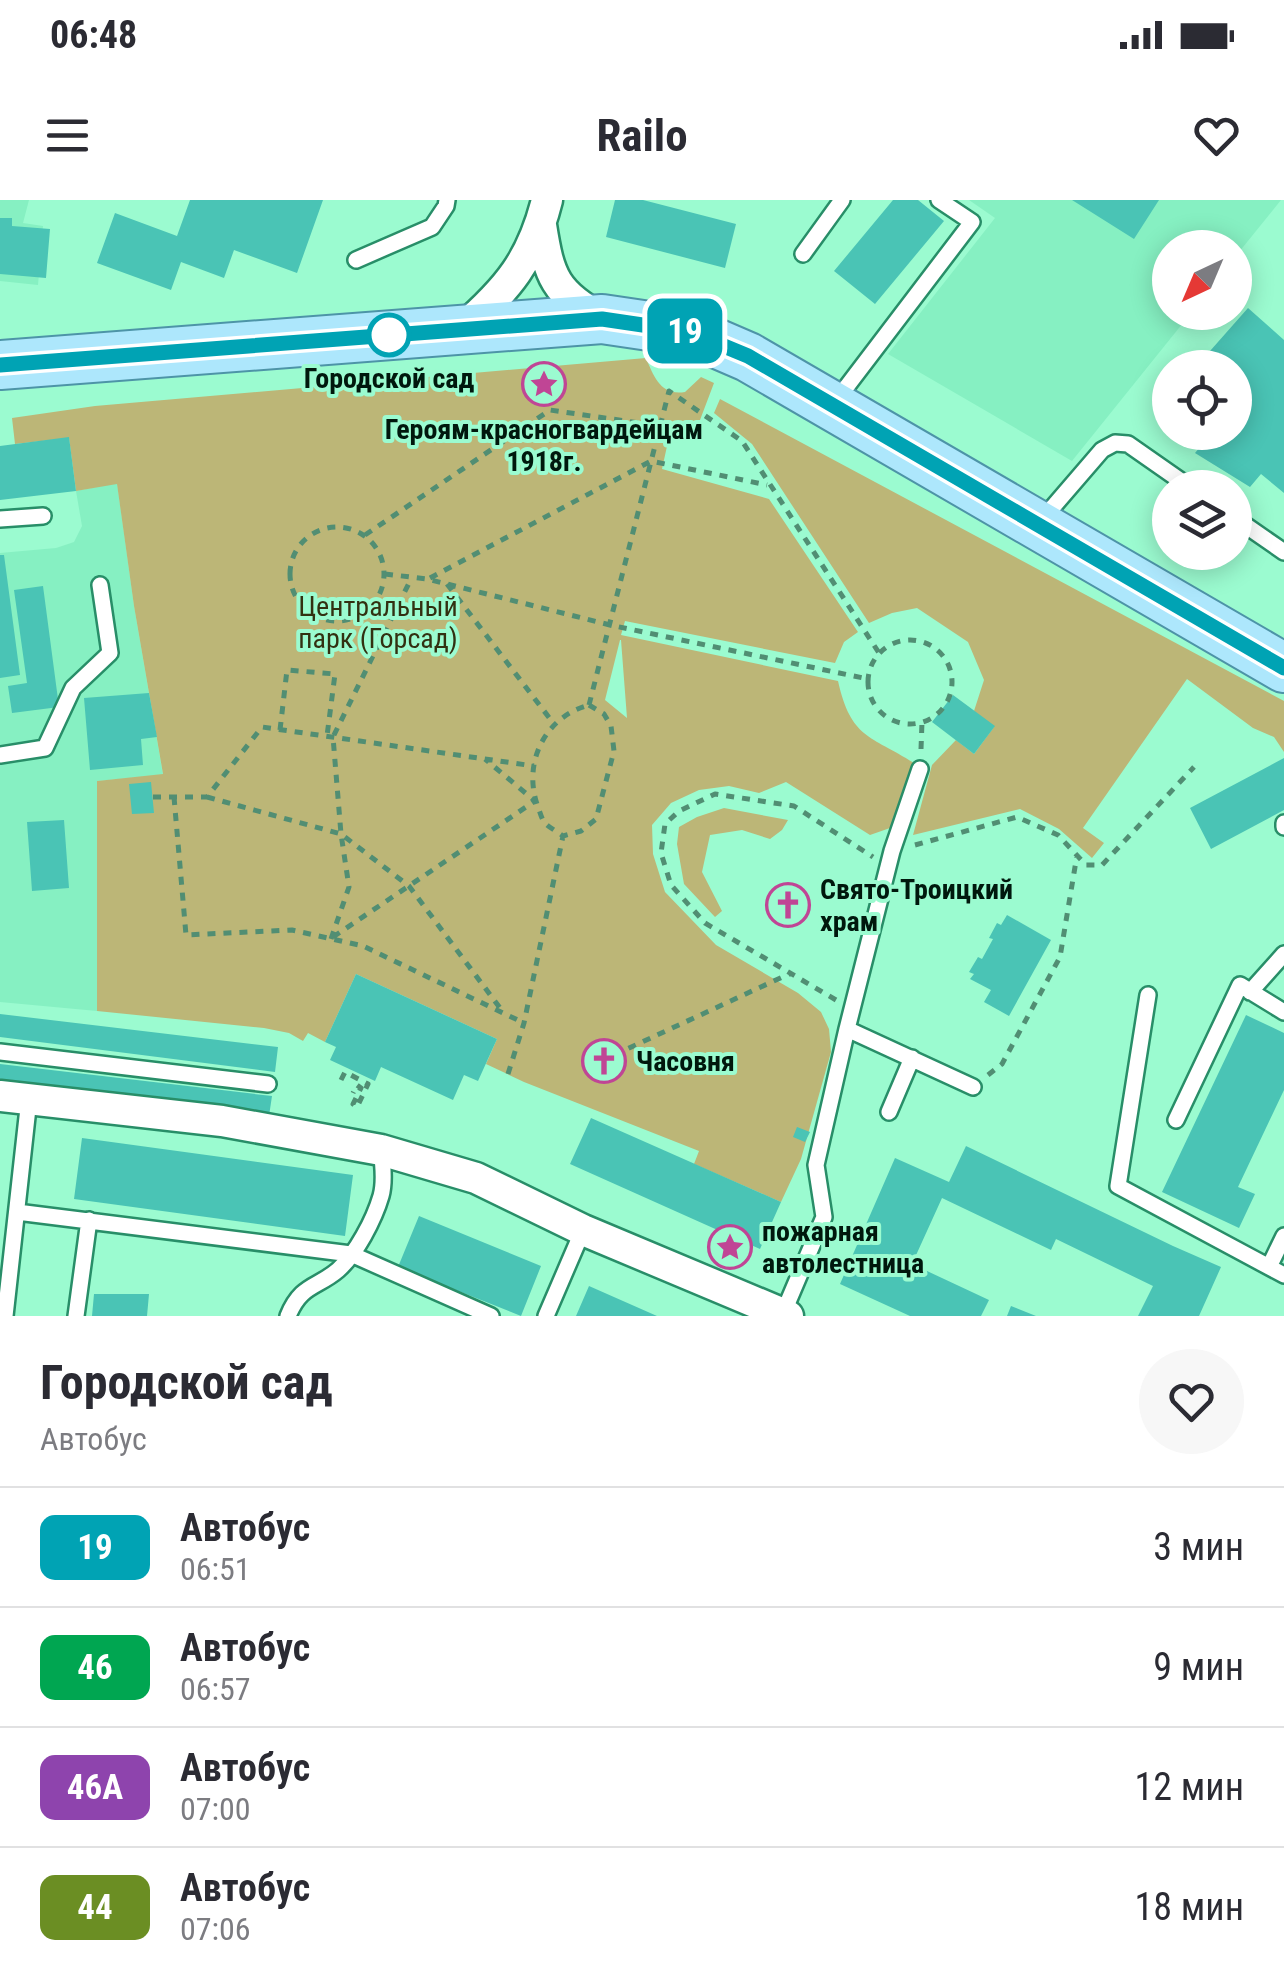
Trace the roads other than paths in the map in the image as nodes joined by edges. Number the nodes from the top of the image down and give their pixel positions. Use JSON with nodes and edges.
{"nodes":[{"id":1,"x":447,"y":200,"type":"edge"},
{"id":2,"x":842,"y":200,"type":"edge"},
{"id":3,"x":939,"y":200,"type":"edge"},
{"id":4,"x":544,"y":213,"type":"edge"},
{"id":5,"x":803,"y":254,"type":"dead end"},
{"id":6,"x":356,"y":260,"type":"dead end"},
{"id":7,"x":602,"y":319,"type":"junction"},
{"id":8,"x":462,"y":329,"type":"junction"},
{"id":9,"x":0,"y":364,"type":"edge"},
{"id":10,"x":833,"y":406,"type":"junction"},
{"id":11,"x":1165,"y":470,"type":"edge"},
{"id":12,"x":42,"y":516,"type":"dead end"},
{"id":13,"x":0,"y":519,"type":"edge"},
{"id":14,"x":1038,"y":525,"type":"junction"},
{"id":15,"x":1252,"y":530,"type":"edge"},
{"id":16,"x":1284,"y":552,"type":"edge"},
{"id":17,"x":100,"y":585,"type":"dead end"},
{"id":18,"x":1284,"y":668,"type":"edge"},
{"id":19,"x":0,"y":756,"type":"edge"},
{"id":20,"x":920,"y":769,"type":"road end"},
{"id":21,"x":1284,"y":954,"type":"edge"},
{"id":22,"x":1250,"y":992,"type":"junction"},
{"id":23,"x":1148,"y":995,"type":"dead end"},
{"id":24,"x":1284,"y":1012,"type":"edge"},
{"id":25,"x":847,"y":1028,"type":"junction"},
{"id":26,"x":0,"y":1052,"type":"edge"},
{"id":27,"x":912,"y":1058,"type":"junction"},
{"id":28,"x":268,"y":1084,"type":"dead end"},
{"id":29,"x":973,"y":1086,"type":"road end"},
{"id":30,"x":15,"y":1097,"type":"edge"},
{"id":31,"x":889,"y":1112,"type":"dead end"},
{"id":32,"x":1176,"y":1120,"type":"dead end"},
{"id":33,"x":380,"y":1150,"type":"junction"},
{"id":34,"x":17,"y":1212,"type":"junction"},
{"id":35,"x":88,"y":1220,"type":"junction"},
{"id":36,"x":582,"y":1230,"type":"junction"},
{"id":37,"x":1284,"y":1236,"type":"edge"},
{"id":38,"x":351,"y":1254,"type":"junction"},
{"id":39,"x":1277,"y":1271,"type":"edge"},
{"id":40,"x":784,"y":1315,"type":"edge"},
{"id":41,"x":6,"y":1316,"type":"edge"},
{"id":42,"x":76,"y":1316,"type":"edge"},
{"id":43,"x":288,"y":1316,"type":"edge"},
{"id":44,"x":491,"y":1316,"type":"edge"},
{"id":45,"x":546,"y":1316,"type":"edge"}],
"edges":[{"from":1,"to":6,"type":"lane"},
{"from":2,"to":5,"type":"lane"},
{"from":3,"to":10,"type":"lane"},
{"from":4,"to":7,"type":"street"},
{"from":4,"to":8,"type":"street"},
{"from":7,"to":8,"type":"main road"},
{"from":7,"to":10,"type":"main road"},
{"from":8,"to":9,"type":"main road"},
{"from":10,"to":14,"type":"main road"},
{"from":11,"to":14,"type":"lane"},
{"from":12,"to":13,"type":"lane"},
{"from":14,"to":18,"type":"main road"},
{"from":15,"to":16,"type":"lane"},
{"from":17,"to":19,"type":"lane"},
{"from":20,"to":25,"type":"lane"},
{"from":21,"to":22,"type":"lane"},
{"from":22,"to":24,"type":"lane"},
{"from":22,"to":32,"type":"lane"},
{"from":23,"to":39,"type":"lane"},
{"from":25,"to":27,"type":"lane"},
{"from":25,"to":40,"type":"lane"},
{"from":26,"to":28,"type":"lane"},
{"from":27,"to":29,"type":"lane"},
{"from":27,"to":31,"type":"lane"},
{"from":30,"to":33,"type":"street"},
{"from":30,"to":34,"type":"lane"},
{"from":33,"to":36,"type":"street"},
{"from":33,"to":38,"type":"lane"},
{"from":34,"to":35,"type":"lane"},
{"from":34,"to":41,"type":"lane"},
{"from":35,"to":38,"type":"lane"},
{"from":35,"to":42,"type":"lane"},
{"from":36,"to":40,"type":"street"},
{"from":36,"to":45,"type":"lane"},
{"from":37,"to":39,"type":"lane"},
{"from":38,"to":43,"type":"lane"},
{"from":38,"to":44,"type":"lane"}]}
